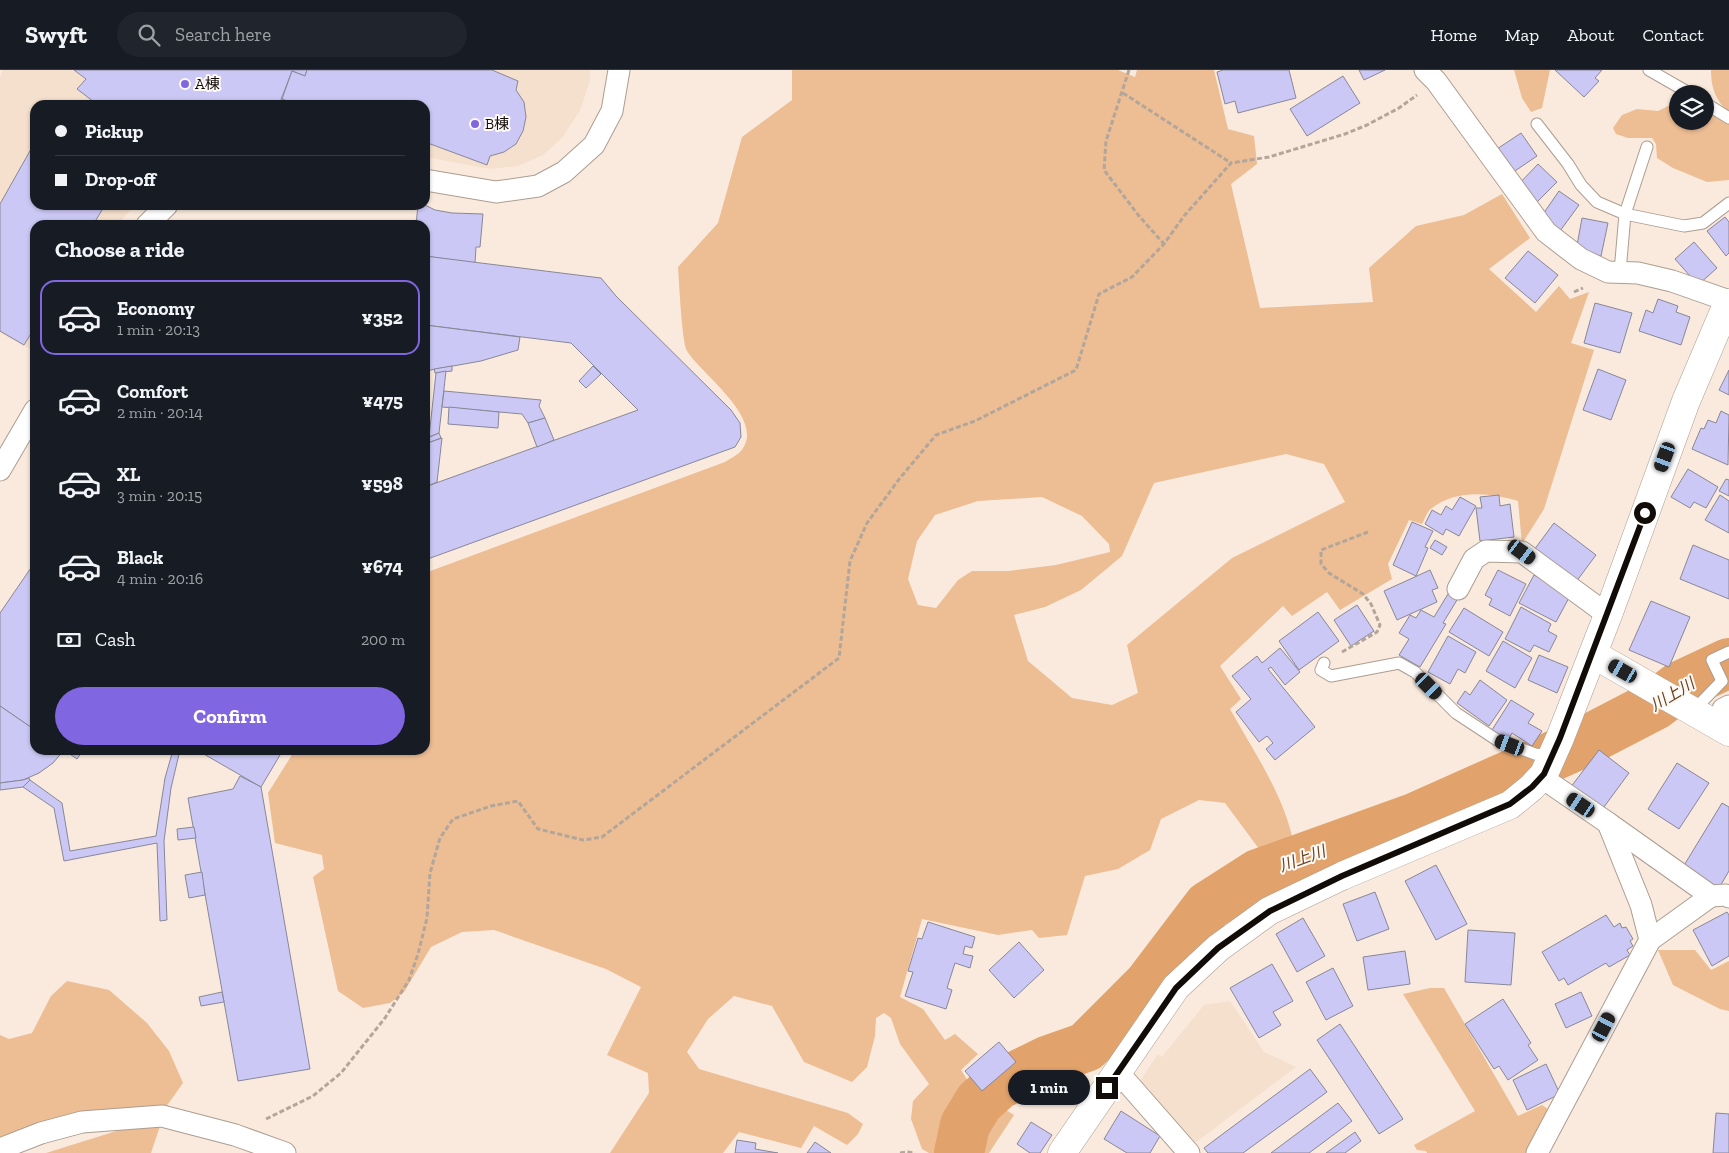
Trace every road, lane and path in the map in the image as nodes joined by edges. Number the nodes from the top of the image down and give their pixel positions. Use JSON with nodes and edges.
{"nodes":[{"id":1,"x":619,"y":70,"type":"edge"},
{"id":2,"x":1130,"y":70,"type":"edge"},
{"id":3,"x":1649,"y":70,"type":"edge"},
{"id":4,"x":1430,"y":76,"type":"edge"},
{"id":5,"x":1675,"y":85,"type":"edge"},
{"id":6,"x":1122,"y":93,"type":"junction"},
{"id":7,"x":1714,"y":109,"type":"edge"},
{"id":8,"x":1729,"y":118,"type":"edge"},
{"id":9,"x":1537,"y":124,"type":"dead end"},
{"id":10,"x":1647,"y":147,"type":"dead end"},
{"id":11,"x":1231,"y":163,"type":"junction"},
{"id":12,"x":430,"y":181,"type":"edge"},
{"id":13,"x":1729,"y":203,"type":"edge"},
{"id":14,"x":162,"y":210,"type":"edge"},
{"id":15,"x":1625,"y":214,"type":"junction"},
{"id":16,"x":152,"y":220,"type":"edge"},
{"id":17,"x":1164,"y":244,"type":"junction"},
{"id":18,"x":1620,"y":272,"type":"junction"},
{"id":19,"x":1729,"y":302,"type":"edge"},
{"id":20,"x":30,"y":419,"type":"edge"},
{"id":21,"x":0,"y":470,"type":"edge"},
{"id":22,"x":1368,"y":532,"type":"dead end"},
{"id":23,"x":1458,"y":589,"type":"dead end"},
{"id":24,"x":1608,"y":615,"type":"junction"},
{"id":25,"x":1729,"y":652,"type":"edge"},
{"id":26,"x":1593,"y":654,"type":"junction"},
{"id":27,"x":1324,"y":663,"type":"joint"},
{"id":28,"x":1686,"y":707,"type":"junction"},
{"id":29,"x":1727,"y":716,"type":"edge"},
{"id":30,"x":1546,"y":760,"type":"junction"},
{"id":31,"x":1608,"y":823,"type":"junction"},
{"id":32,"x":1724,"y":894,"type":"edge"},
{"id":33,"x":1650,"y":940,"type":"junction"},
{"id":34,"x":1118,"y":1072,"type":"junction"},
{"id":35,"x":228,"y":1133,"type":"junction"},
{"id":36,"x":0,"y":1149,"type":"edge"},
{"id":37,"x":285,"y":1153,"type":"edge"},
{"id":38,"x":900,"y":1153,"type":"edge"},
{"id":39,"x":915,"y":1153,"type":"edge"},
{"id":40,"x":1062,"y":1153,"type":"edge"},
{"id":41,"x":1189,"y":1153,"type":"edge"},
{"id":42,"x":1537,"y":1153,"type":"edge"}],
"edges":[{"from":1,"to":12,"type":"street"},
{"from":2,"to":6,"type":"path"},
{"from":3,"to":5,"type":"lane"},
{"from":4,"to":11,"type":"path"},
{"from":4,"to":18,"type":"street"},
{"from":6,"to":11,"type":"path"},
{"from":6,"to":17,"type":"path"},
{"from":7,"to":8,"type":"lane"},
{"from":9,"to":15,"type":"lane"},
{"from":10,"to":15,"type":"lane"},
{"from":11,"to":17,"type":"path"},
{"from":13,"to":15,"type":"lane"},
{"from":14,"to":16,"type":"street"},
{"from":15,"to":18,"type":"lane"},
{"from":17,"to":35,"type":"path"},
{"from":18,"to":19,"type":"street"},
{"from":19,"to":24,"type":"street"},
{"from":20,"to":21,"type":"street"},
{"from":22,"to":27,"type":"path"},
{"from":23,"to":24,"type":"street"},
{"from":24,"to":26,"type":"street"},
{"from":25,"to":28,"type":"lane"},
{"from":26,"to":28,"type":"street"},
{"from":26,"to":30,"type":"street"},
{"from":27,"to":30,"type":"lane"},
{"from":28,"to":29,"type":"street"},
{"from":30,"to":31,"type":"street"},
{"from":30,"to":34,"type":"street"},
{"from":31,"to":32,"type":"street"},
{"from":31,"to":33,"type":"street"},
{"from":32,"to":33,"type":"street"},
{"from":33,"to":42,"type":"street"},
{"from":34,"to":40,"type":"street"},
{"from":34,"to":41,"type":"street"},
{"from":35,"to":36,"type":"street"},
{"from":35,"to":37,"type":"street"},
{"from":38,"to":39,"type":"path"}]}
